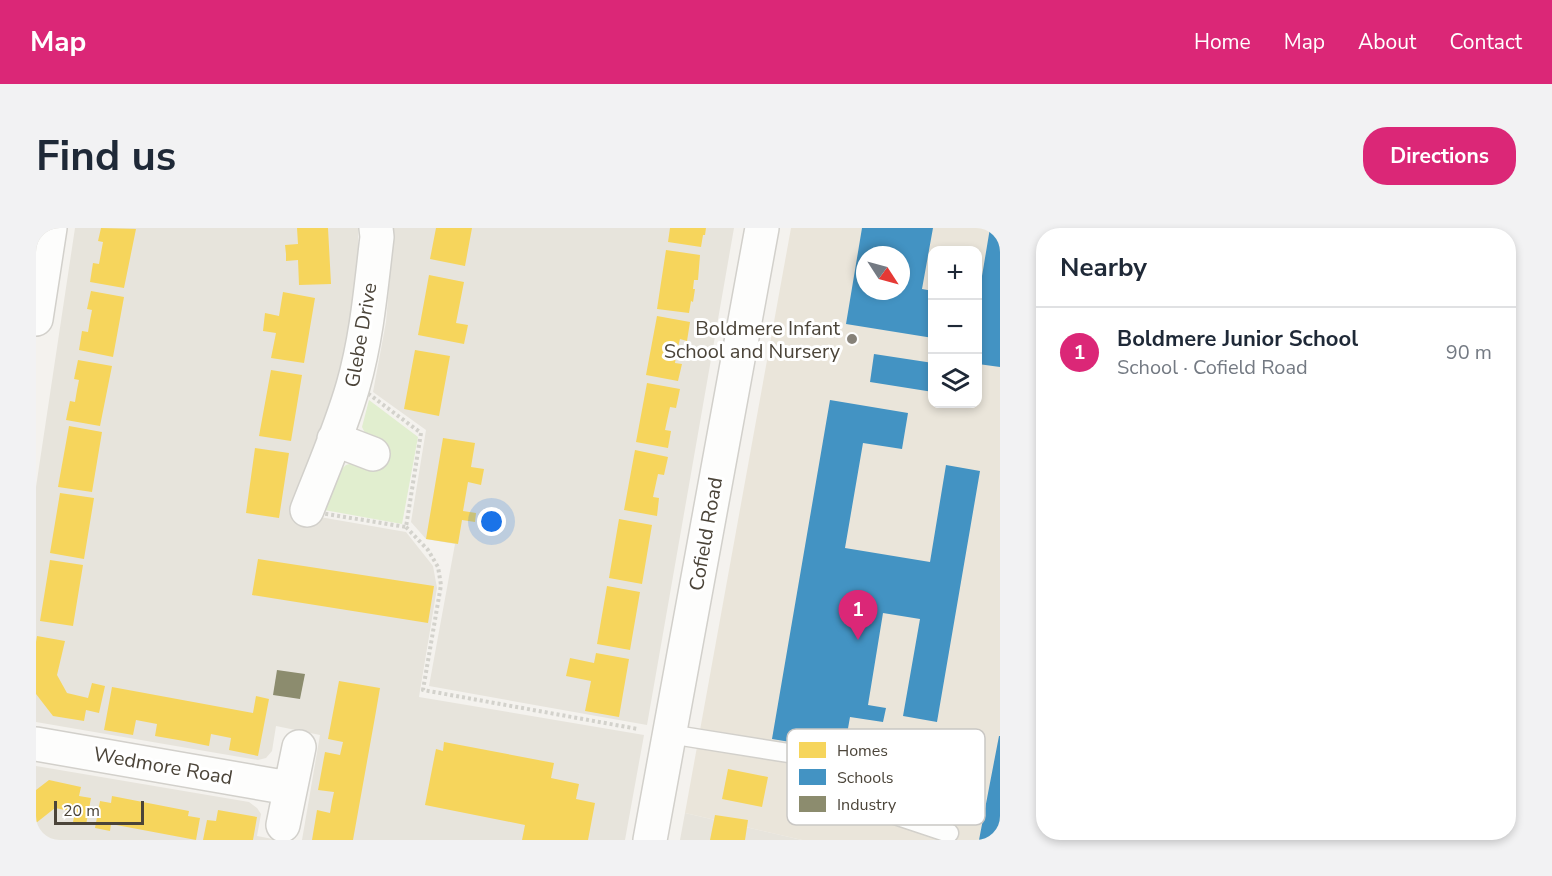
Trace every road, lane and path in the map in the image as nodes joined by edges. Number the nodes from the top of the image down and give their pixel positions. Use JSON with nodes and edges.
{"nodes":[{"id":1,"x":50,"y":228,"type":"edge"},
{"id":2,"x":376,"y":228,"type":"edge"},
{"id":3,"x":762,"y":228,"type":"edge"},
{"id":4,"x":36,"y":319,"type":"edge"},
{"id":5,"x":334,"y":440,"type":"junction"},
{"id":6,"x":373,"y":454,"type":"dead end"},
{"id":7,"x":307,"y":510,"type":"dead end"},
{"id":8,"x":406,"y":527,"type":"dead end"},
{"id":9,"x":669,"y":734,"type":"junction"},
{"id":10,"x":36,"y":744,"type":"edge"},
{"id":11,"x":299,"y":747,"type":"dead end"},
{"id":12,"x":787,"y":753,"type":"edge"},
{"id":13,"x":289,"y":788,"type":"junction"},
{"id":14,"x":283,"y":825,"type":"dead end"},
{"id":15,"x":924,"y":825,"type":"edge"},
{"id":16,"x":949,"y":833,"type":"dead end"},
{"id":17,"x":650,"y":840,"type":"edge"}],
"edges":[{"from":1,"to":4,"type":"street"},
{"from":2,"to":5,"type":"street","name":"Glebe Drive"},
{"from":3,"to":9,"type":"street","name":"Cofield Road"},
{"from":5,"to":6,"type":"street"},
{"from":5,"to":7,"type":"street","name":"Glebe Drive"},
{"from":8,"to":9,"type":"path"},
{"from":9,"to":12,"type":"lane"},
{"from":9,"to":17,"type":"street","name":"Cofield Road"},
{"from":10,"to":13,"type":"street","name":"Wedmore Road"},
{"from":11,"to":13,"type":"street"},
{"from":13,"to":14,"type":"street"},
{"from":15,"to":16,"type":"lane"}]}
